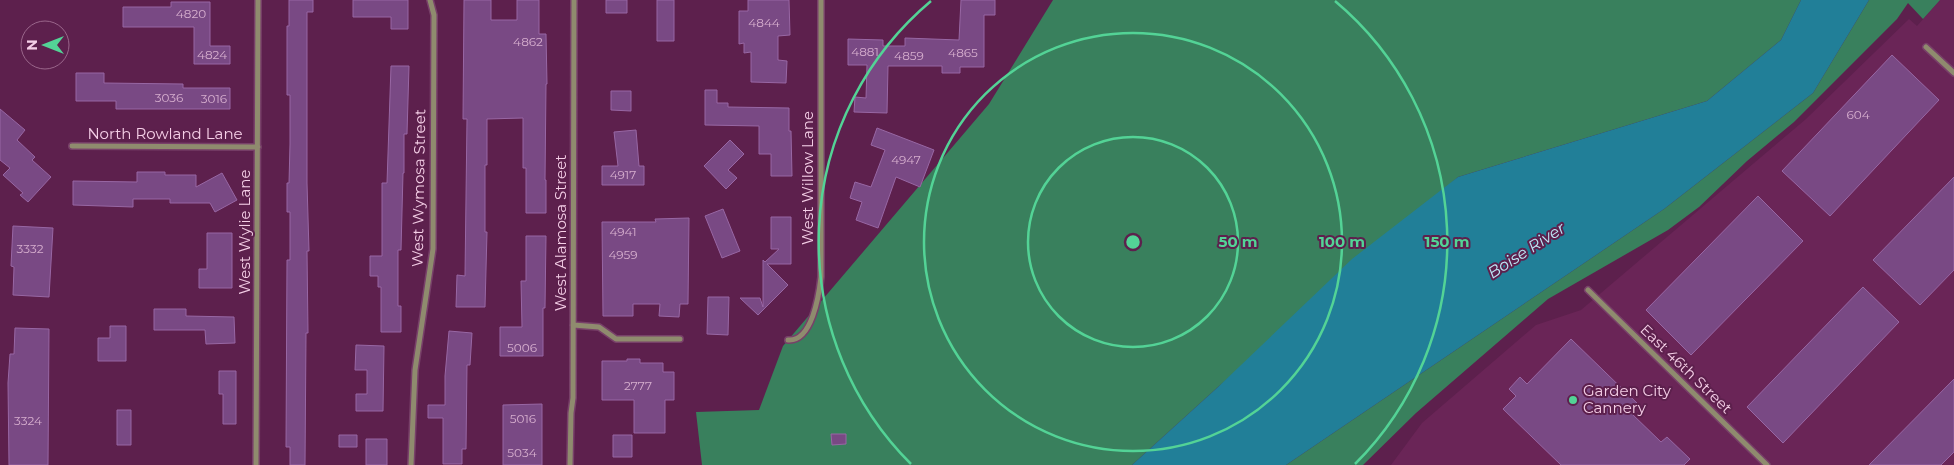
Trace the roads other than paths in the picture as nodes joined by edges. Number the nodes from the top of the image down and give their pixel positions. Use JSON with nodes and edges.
{"nodes":[{"id":1,"x":258,"y":0,"type":"edge"},
{"id":2,"x":430,"y":0,"type":"edge"},
{"id":3,"x":574,"y":0,"type":"edge"},
{"id":4,"x":821,"y":0,"type":"edge"},
{"id":5,"x":1926,"y":47,"type":"dead end"},
{"id":6,"x":1954,"y":74,"type":"edge"},
{"id":7,"x":72,"y":146,"type":"dead end"},
{"id":8,"x":258,"y":147,"type":"junction"},
{"id":9,"x":1588,"y":290,"type":"dead end"},
{"id":10,"x":573,"y":325,"type":"junction"},
{"id":11,"x":680,"y":339,"type":"dead end"},
{"id":12,"x":788,"y":340,"type":"dead end"},
{"id":13,"x":256,"y":465,"type":"edge"},
{"id":14,"x":411,"y":465,"type":"edge"},
{"id":15,"x":570,"y":465,"type":"edge"},
{"id":16,"x":1767,"y":465,"type":"edge"}],
"edges":[{"from":1,"to":8,"type":"street","name":"West Wylie Lane"},
{"from":2,"to":14,"type":"street","name":"West Wymosa Street"},
{"from":3,"to":10,"type":"street","name":"West Alamosa Street"},
{"from":4,"to":12,"type":"street","name":"West Willow Lane"},
{"from":5,"to":6,"type":"street"},
{"from":7,"to":8,"type":"street","name":"North Rowland Lane"},
{"from":8,"to":13,"type":"street","name":"West Wylie Lane"},
{"from":9,"to":16,"type":"street","name":"East 46th Street"},
{"from":10,"to":11,"type":"street"},
{"from":10,"to":15,"type":"street","name":"West Alamosa Street"}]}
